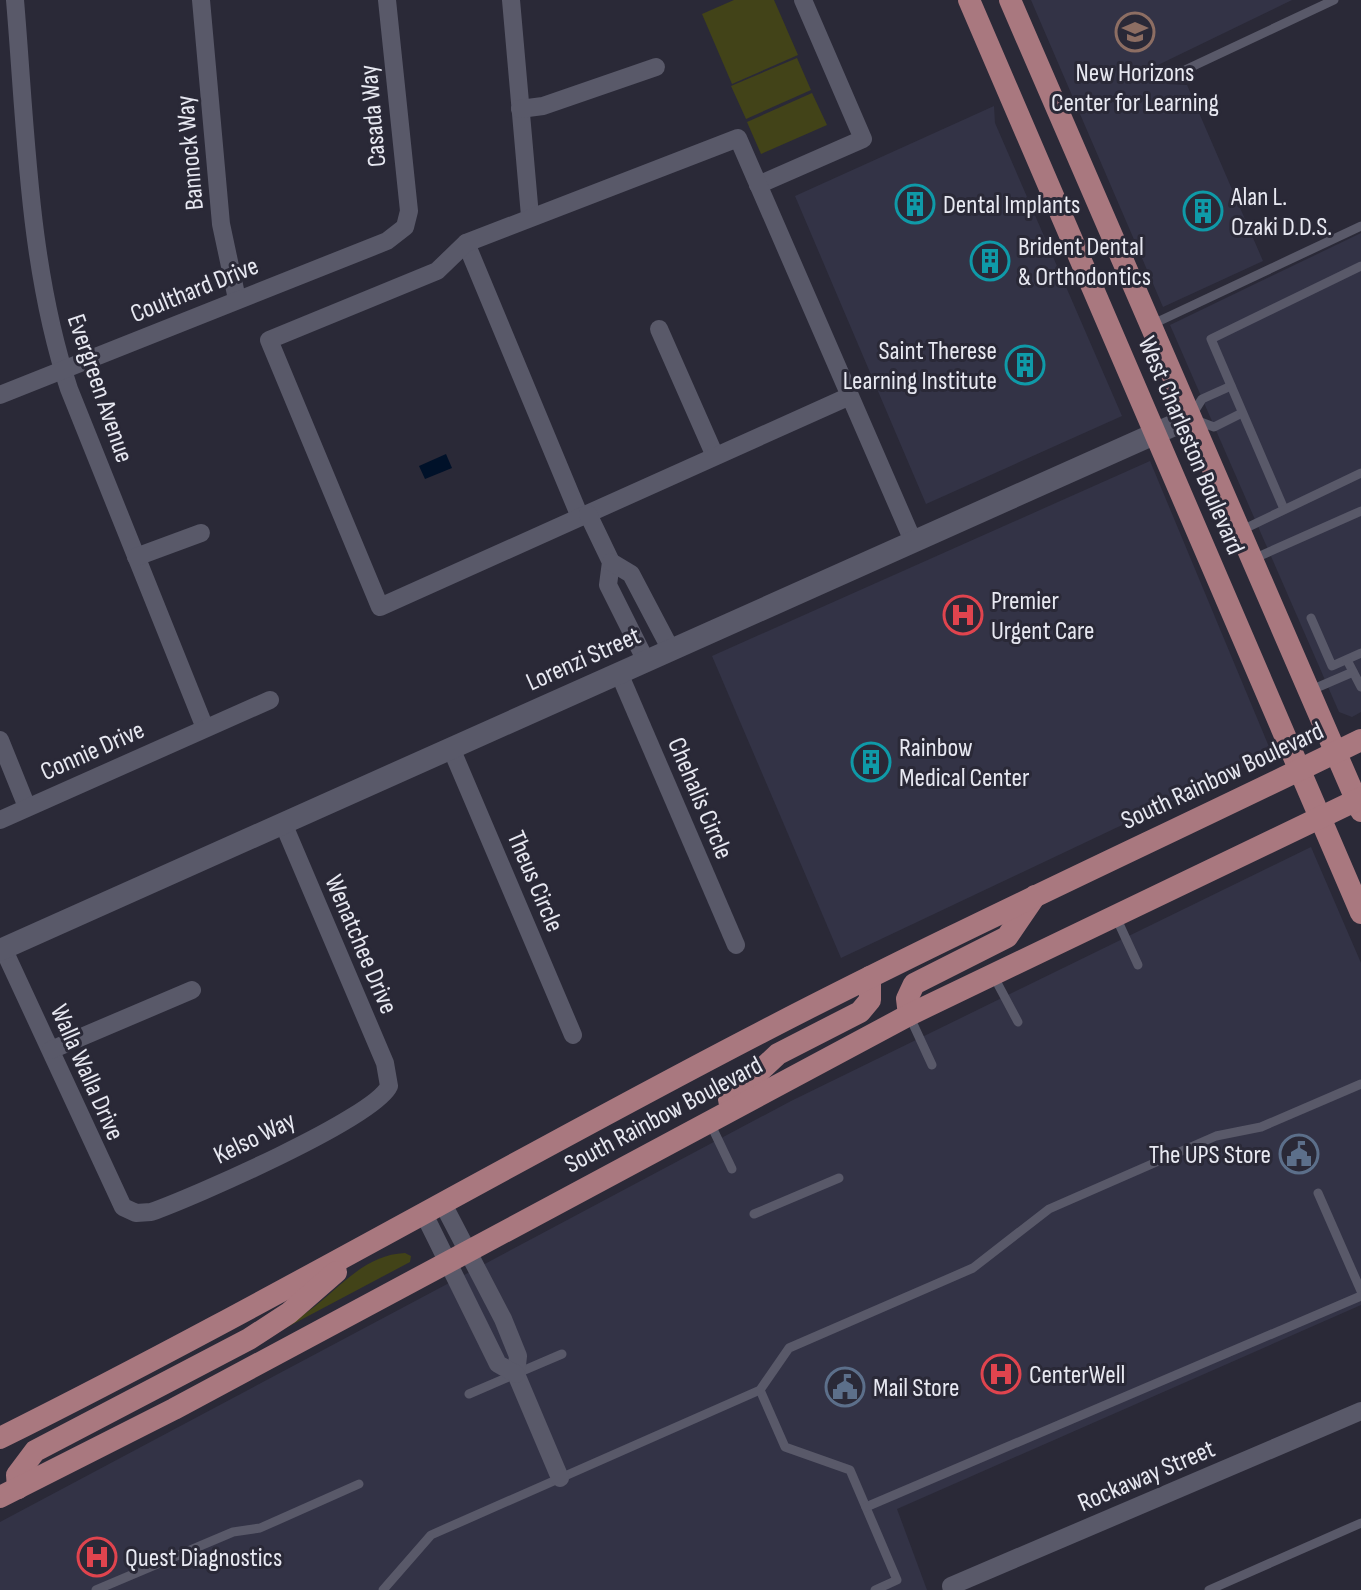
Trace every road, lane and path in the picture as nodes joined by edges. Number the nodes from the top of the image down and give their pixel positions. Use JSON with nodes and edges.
{"nodes":[{"id":1,"x":15,"y":0,"type":"edge"},
{"id":2,"x":201,"y":0,"type":"edge"},
{"id":3,"x":387,"y":0,"type":"edge"},
{"id":4,"x":511,"y":0,"type":"edge"},
{"id":5,"x":803,"y":0,"type":"edge"},
{"id":6,"x":969,"y":0,"type":"edge"},
{"id":7,"x":1010,"y":0,"type":"edge"},
{"id":8,"x":1334,"y":0,"type":"edge"},
{"id":9,"x":656,"y":67,"type":"dead end"},
{"id":10,"x":1170,"y":77,"type":"dead end"},
{"id":11,"x":520,"y":109,"type":"junction"},
{"id":12,"x":758,"y":185,"type":"junction"},
{"id":13,"x":530,"y":216,"type":"junction"},
{"id":14,"x":1361,"y":226,"type":"edge"},
{"id":15,"x":405,"y":227,"type":"joint"},
{"id":16,"x":466,"y":243,"type":"junction"},
{"id":17,"x":1361,"y":266,"type":"edge"},
{"id":18,"x":237,"y":299,"type":"junction"},
{"id":19,"x":1150,"y":325,"type":"junction"},
{"id":20,"x":659,"y":329,"type":"dead end"},
{"id":21,"x":63,"y":370,"type":"junction"},
{"id":22,"x":1231,"y":386,"type":"junction"},
{"id":23,"x":0,"y":395,"type":"edge"},
{"id":24,"x":850,"y":396,"type":"junction"},
{"id":25,"x":1242,"y":413,"type":"junction"},
{"id":26,"x":1190,"y":418,"type":"junction"},
{"id":27,"x":1156,"y":433,"type":"junction"},
{"id":28,"x":715,"y":456,"type":"junction"},
{"id":29,"x":1361,"y":473,"type":"edge"},
{"id":30,"x":1284,"y":509,"type":"junction"},
{"id":31,"x":1361,"y":511,"type":"edge"},
{"id":32,"x":584,"y":515,"type":"junction"},
{"id":33,"x":1239,"y":531,"type":"junction"},
{"id":34,"x":201,"y":533,"type":"dead end"},
{"id":35,"x":913,"y":541,"type":"junction"},
{"id":36,"x":136,"y":557,"type":"junction"},
{"id":37,"x":1253,"y":559,"type":"junction"},
{"id":38,"x":611,"y":562,"type":"junction"},
{"id":39,"x":1311,"y":618,"type":"dead end"},
{"id":40,"x":671,"y":650,"type":"junction"},
{"id":41,"x":1361,"y":653,"type":"edge"},
{"id":42,"x":1347,"y":660,"type":"junction"},
{"id":43,"x":646,"y":661,"type":"junction"},
{"id":44,"x":1353,"y":672,"type":"junction"},
{"id":45,"x":619,"y":673,"type":"junction"},
{"id":46,"x":1361,"y":687,"type":"edge"},
{"id":47,"x":1309,"y":691,"type":"junction"},
{"id":48,"x":270,"y":700,"type":"dead end"},
{"id":49,"x":205,"y":728,"type":"junction"},
{"id":50,"x":0,"y":740,"type":"edge"},
{"id":51,"x":1361,"y":740,"type":"edge"},
{"id":52,"x":451,"y":748,"type":"junction"},
{"id":53,"x":1335,"y":752,"type":"junction"},
{"id":54,"x":1300,"y":769,"type":"junction"},
{"id":55,"x":1359,"y":804,"type":"edge"},
{"id":56,"x":27,"y":807,"type":"junction"},
{"id":57,"x":1321,"y":818,"type":"junction"},
{"id":58,"x":0,"y":820,"type":"edge"},
{"id":59,"x":283,"y":823,"type":"junction"},
{"id":60,"x":1036,"y":895,"type":"junction"},
{"id":61,"x":1361,"y":913,"type":"edge"},
{"id":62,"x":1115,"y":915,"type":"junction"},
{"id":63,"x":736,"y":945,"type":"dead end"},
{"id":64,"x":2,"y":949,"type":"edge"},
{"id":65,"x":1138,"y":965,"type":"dead end"},
{"id":66,"x":993,"y":975,"type":"junction"},
{"id":67,"x":870,"y":977,"type":"junction"},
{"id":68,"x":192,"y":990,"type":"dead end"},
{"id":69,"x":909,"y":1015,"type":"junction"},
{"id":70,"x":1018,"y":1022,"type":"dead end"},
{"id":71,"x":573,"y":1035,"type":"dead end"},
{"id":72,"x":51,"y":1050,"type":"junction"},
{"id":73,"x":932,"y":1065,"type":"dead end"},
{"id":74,"x":1361,"y":1084,"type":"edge"},
{"id":75,"x":389,"y":1086,"type":"joint"},
{"id":76,"x":708,"y":1120,"type":"junction"},
{"id":77,"x":732,"y":1169,"type":"dead end"},
{"id":78,"x":839,"y":1178,"type":"dead end"},
{"id":79,"x":1318,"y":1193,"type":"dead end"},
{"id":80,"x":434,"y":1209,"type":"junction"},
{"id":81,"x":132,"y":1212,"type":"joint"},
{"id":82,"x":754,"y":1214,"type":"dead end"},
{"id":83,"x":370,"y":1243,"type":"junction"},
{"id":84,"x":459,"y":1256,"type":"junction"},
{"id":85,"x":1361,"y":1293,"type":"edge"},
{"id":86,"x":562,"y":1354,"type":"dead end"},
{"id":87,"x":516,"y":1374,"type":"junction"},
{"id":88,"x":760,"y":1390,"type":"junction"},
{"id":89,"x":469,"y":1394,"type":"dead end"},
{"id":90,"x":1361,"y":1411,"type":"edge"},
{"id":91,"x":0,"y":1438,"type":"edge"},
{"id":92,"x":560,"y":1478,"type":"junction"},
{"id":93,"x":359,"y":1484,"type":"dead end"},
{"id":94,"x":9,"y":1492,"type":"edge"},
{"id":95,"x":866,"y":1507,"type":"junction"},
{"id":96,"x":1361,"y":1523,"type":"edge"},
{"id":97,"x":952,"y":1588,"type":"edge"},
{"id":98,"x":96,"y":1590,"type":"edge"},
{"id":99,"x":383,"y":1590,"type":"edge"},
{"id":100,"x":875,"y":1590,"type":"edge"},
{"id":101,"x":1209,"y":1590,"type":"edge"}],
"edges":[{"from":1,"to":21,"type":"street","name":"Evergreen Avenue"},
{"from":2,"to":18,"type":"street","name":"Bannock Way"},
{"from":3,"to":15,"type":"street","name":"Casada Way"},
{"from":4,"to":11,"type":"street"},
{"from":5,"to":12,"type":"street"},
{"from":6,"to":27,"type":"main road","name":"West Charleston Boulevard"},
{"from":7,"to":19,"type":"main road","name":"West Charleston Boulevard"},
{"from":8,"to":10,"type":"lane"},
{"from":9,"to":11,"type":"street"},
{"from":11,"to":13,"type":"street"},
{"from":12,"to":13,"type":"street"},
{"from":12,"to":24,"type":"street"},
{"from":13,"to":16,"type":"street"},
{"from":14,"to":19,"type":"lane"},
{"from":15,"to":18,"type":"street","name":"Coulthard Drive"},
{"from":16,"to":32,"type":"street"},
{"from":16,"to":32,"type":"street"},
{"from":17,"to":22,"type":"lane"},
{"from":18,"to":21,"type":"street","name":"Coulthard Drive"},
{"from":19,"to":26,"type":"main road","name":"West Charleston Boulevard"},
{"from":20,"to":28,"type":"street"},
{"from":21,"to":23,"type":"street","name":"Coulthard Drive"},
{"from":21,"to":36,"type":"street","name":"Evergreen Avenue"},
{"from":22,"to":25,"type":"lane"},
{"from":22,"to":26,"type":"lane"},
{"from":24,"to":28,"type":"street"},
{"from":24,"to":35,"type":"street"},
{"from":25,"to":26,"type":"lane"},
{"from":25,"to":30,"type":"lane"},
{"from":26,"to":27,"type":"street","name":"Lorenzi Street"},
{"from":26,"to":33,"type":"main road","name":"West Charleston Boulevard"},
{"from":27,"to":35,"type":"street","name":"Lorenzi Street"},
{"from":27,"to":54,"type":"main road","name":"West Charleston Boulevard"},
{"from":28,"to":32,"type":"street"},
{"from":29,"to":30,"type":"lane"},
{"from":30,"to":33,"type":"lane"},
{"from":31,"to":37,"type":"lane"},
{"from":32,"to":38,"type":"street"},
{"from":33,"to":37,"type":"main road","name":"West Charleston Boulevard"},
{"from":34,"to":36,"type":"street"},
{"from":35,"to":40,"type":"street","name":"Lorenzi Street"},
{"from":36,"to":49,"type":"street","name":"Evergreen Avenue"},
{"from":37,"to":47,"type":"main road","name":"West Charleston Boulevard"},
{"from":38,"to":40,"type":"street"},
{"from":38,"to":43,"type":"street"},
{"from":39,"to":42,"type":"lane"},
{"from":40,"to":43,"type":"street","name":"Lorenzi Street"},
{"from":41,"to":42,"type":"lane"},
{"from":42,"to":44,"type":"lane"},
{"from":43,"to":45,"type":"street","name":"Lorenzi Street"},
{"from":44,"to":46,"type":"lane"},
{"from":44,"to":47,"type":"lane"},
{"from":45,"to":52,"type":"street","name":"Lorenzi Street"},
{"from":45,"to":63,"type":"street","name":"Chehalis Circle"},
{"from":47,"to":53,"type":"main road","name":"West Charleston Boulevard"},
{"from":48,"to":49,"type":"street","name":"Connie Drive"},
{"from":49,"to":56,"type":"street","name":"Connie Drive"},
{"from":50,"to":56,"type":"street"},
{"from":51,"to":53,"type":"main road","name":"South Rainbow Boulevard"},
{"from":52,"to":59,"type":"street","name":"Lorenzi Street"},
{"from":52,"to":71,"type":"street","name":"Theus Circle"},
{"from":53,"to":54,"type":"main road","name":"South Rainbow Boulevard"},
{"from":53,"to":55,"type":"main road","name":"West Charleston Boulevard"},
{"from":54,"to":57,"type":"main road","name":"West Charleston Boulevard"},
{"from":54,"to":60,"type":"main road","name":"South Rainbow Boulevard"},
{"from":55,"to":57,"type":"main road","name":"South Rainbow Boulevard"},
{"from":56,"to":58,"type":"street","name":"Connie Drive"},
{"from":57,"to":61,"type":"main road","name":"West Charleston Boulevard"},
{"from":57,"to":62,"type":"main road","name":"South Rainbow Boulevard"},
{"from":59,"to":64,"type":"street","name":"Lorenzi Street"},
{"from":59,"to":75,"type":"street","name":"Wenatchee Drive"},
{"from":60,"to":67,"type":"main road","name":"South Rainbow Boulevard"},
{"from":60,"to":69,"type":"main road"},
{"from":62,"to":65,"type":"lane"},
{"from":62,"to":66,"type":"main road","name":"South Rainbow Boulevard"},
{"from":64,"to":72,"type":"street","name":"Walla Walla Drive"},
{"from":66,"to":69,"type":"main road","name":"South Rainbow Boulevard"},
{"from":66,"to":70,"type":"lane"},
{"from":67,"to":76,"type":"main road"},
{"from":67,"to":80,"type":"main road","name":"South Rainbow Boulevard"},
{"from":68,"to":72,"type":"street"},
{"from":69,"to":73,"type":"lane"},
{"from":69,"to":76,"type":"main road","name":"South Rainbow Boulevard"},
{"from":72,"to":81,"type":"street","name":"Walla Walla Drive"},
{"from":74,"to":88,"type":"lane"},
{"from":75,"to":81,"type":"street","name":"Kelso Way"},
{"from":76,"to":77,"type":"lane"},
{"from":76,"to":84,"type":"main road","name":"South Rainbow Boulevard"},
{"from":78,"to":82,"type":"lane"},
{"from":79,"to":85,"type":"lane"},
{"from":80,"to":83,"type":"main road","name":"South Rainbow Boulevard"},
{"from":80,"to":84,"type":"street"},
{"from":83,"to":91,"type":"main road","name":"South Rainbow Boulevard"},
{"from":83,"to":94,"type":"main road"},
{"from":84,"to":87,"type":"street"},
{"from":84,"to":94,"type":"main road","name":"South Rainbow Boulevard"},
{"from":85,"to":95,"type":"lane"},
{"from":86,"to":87,"type":"lane"},
{"from":87,"to":89,"type":"lane"},
{"from":87,"to":92,"type":"street"},
{"from":88,"to":92,"type":"lane"},
{"from":88,"to":95,"type":"lane"},
{"from":90,"to":97,"type":"street","name":"Rockaway Street"},
{"from":92,"to":99,"type":"lane"},
{"from":93,"to":98,"type":"lane"},
{"from":95,"to":100,"type":"lane"},
{"from":96,"to":101,"type":"lane"}]}
